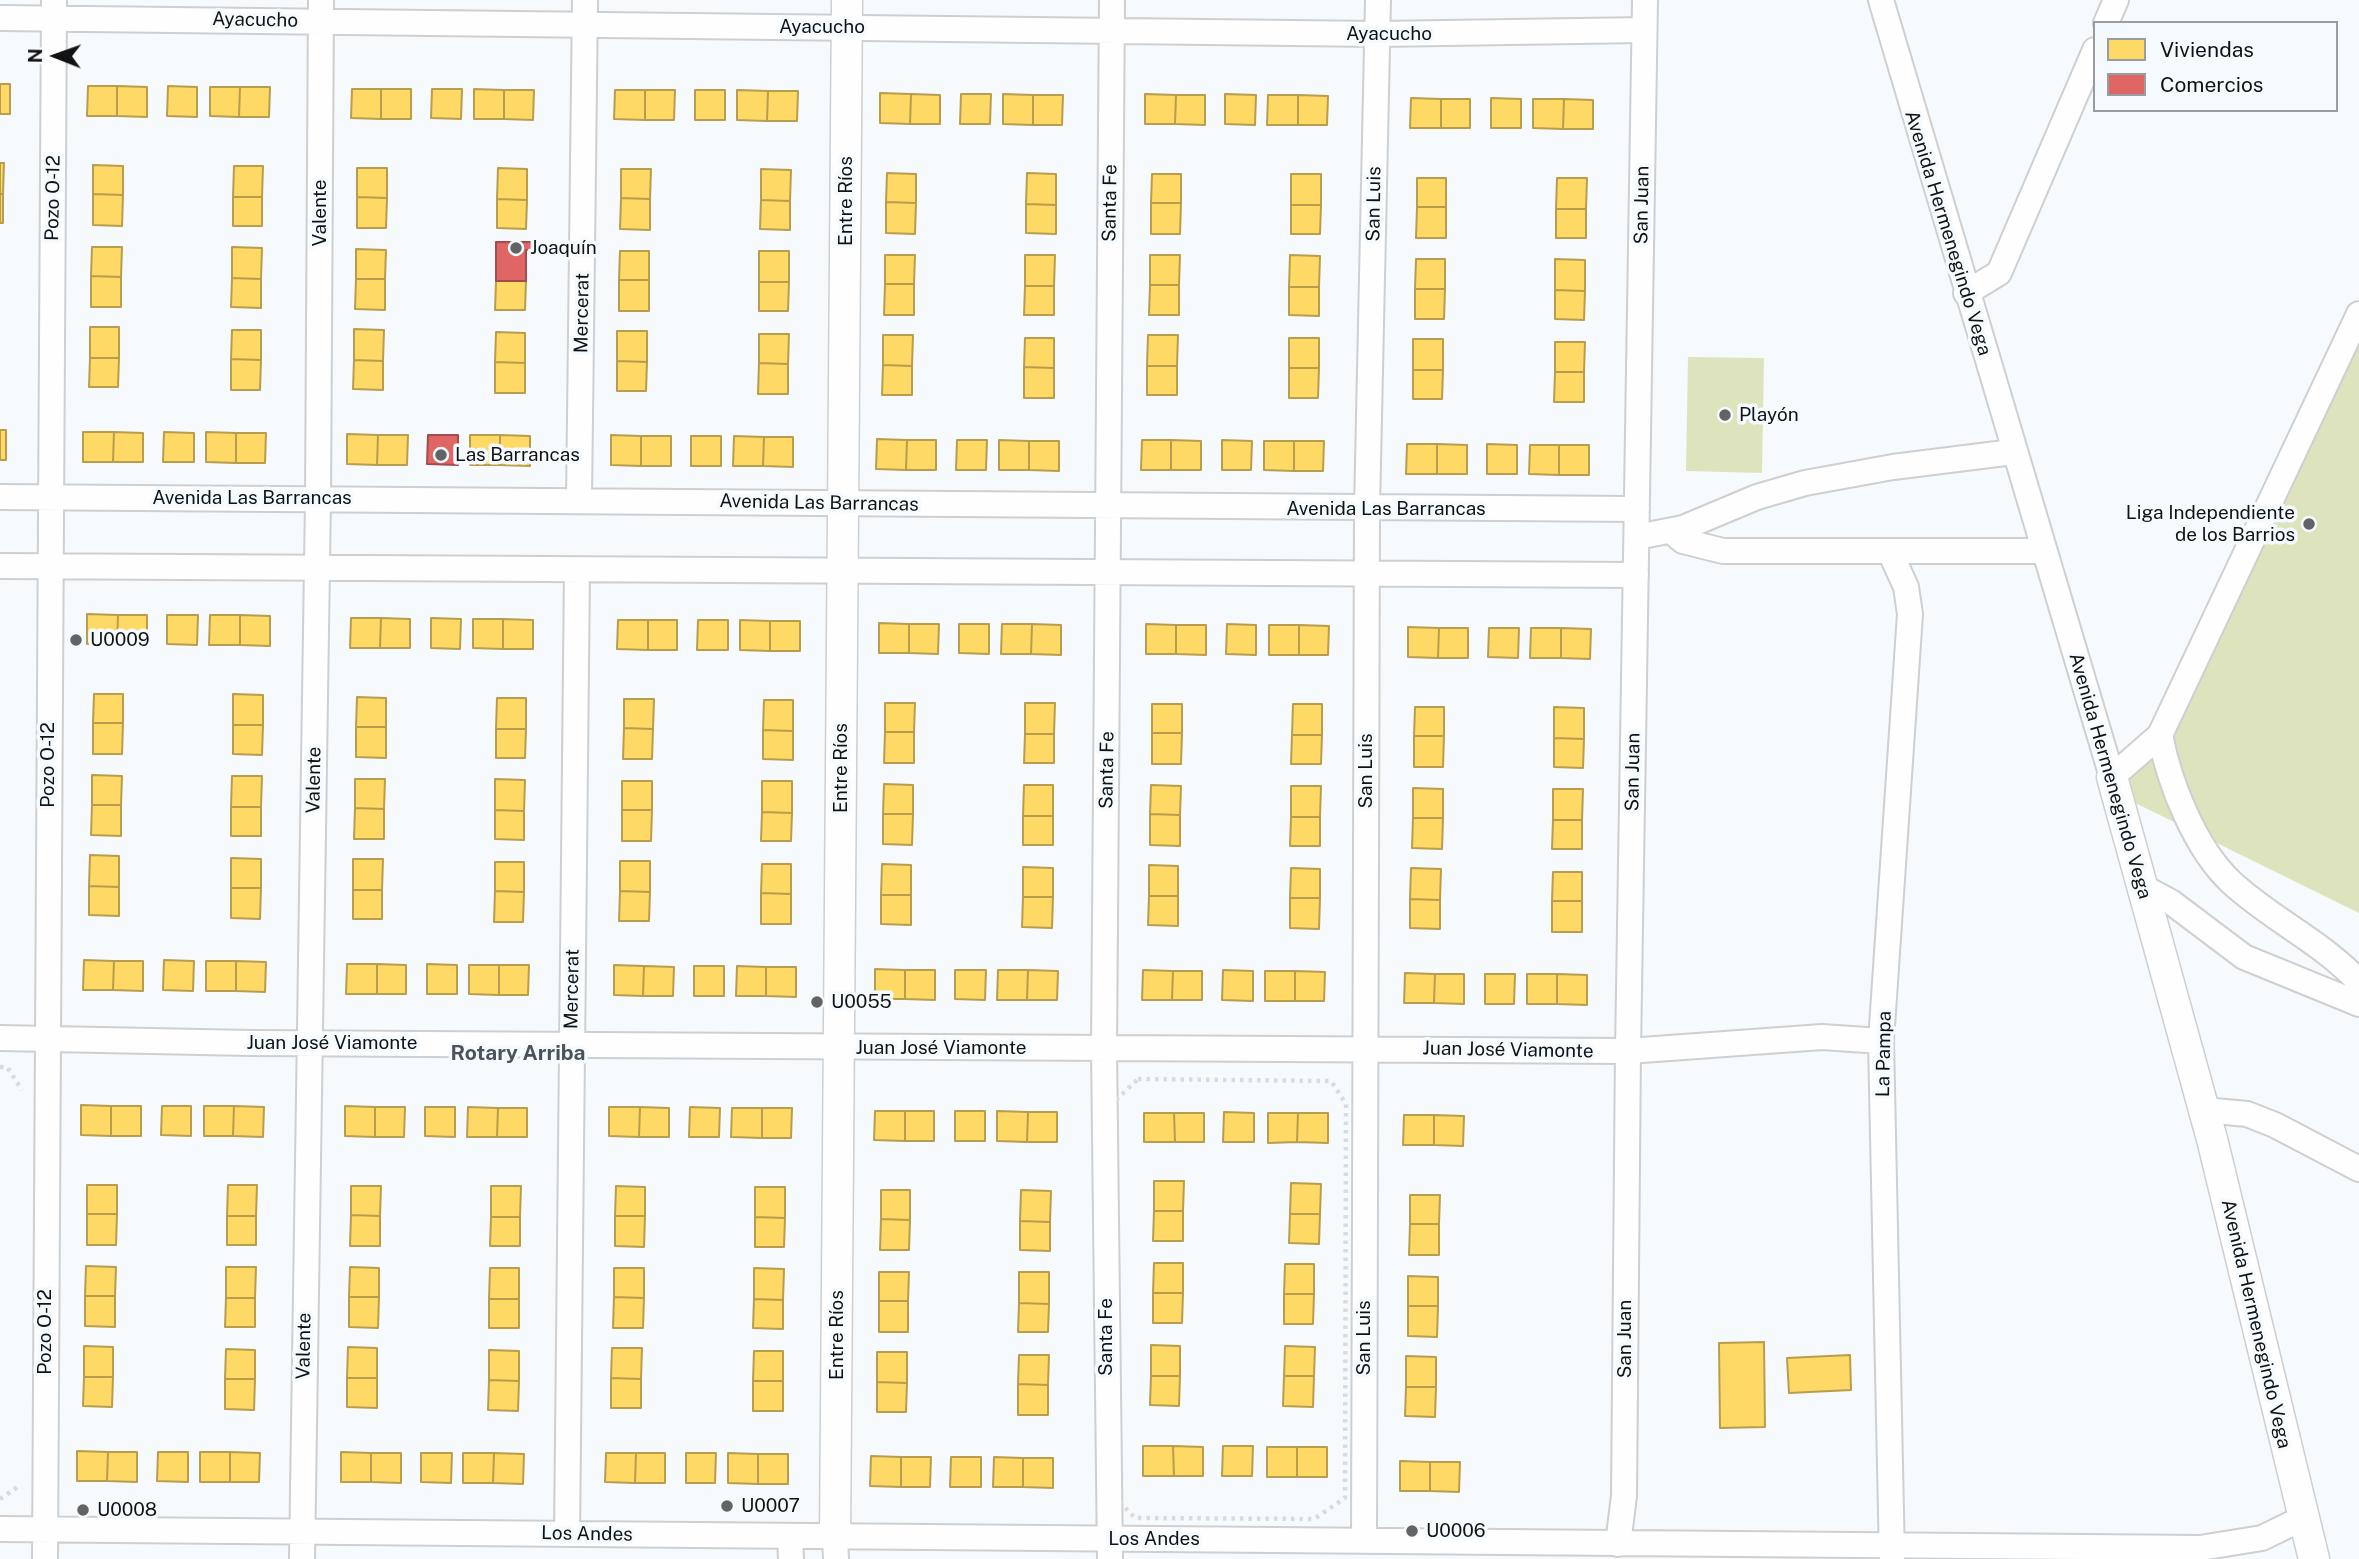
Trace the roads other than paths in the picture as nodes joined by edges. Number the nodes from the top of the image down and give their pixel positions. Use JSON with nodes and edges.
{"nodes":[{"id":1,"x":585,"y":0,"type":"edge"},
{"id":2,"x":1112,"y":0,"type":"edge"},
{"id":3,"x":1378,"y":0,"type":"edge"},
{"id":4,"x":1645,"y":0,"type":"edge"},
{"id":5,"x":1881,"y":0,"type":"edge"},
{"id":6,"x":2116,"y":0,"type":"edge"},
{"id":7,"x":54,"y":9,"type":"edge"},
{"id":8,"x":321,"y":10,"type":"edge"},
{"id":9,"x":847,"y":14,"type":"edge"},
{"id":10,"x":0,"y":18,"type":"edge"},
{"id":11,"x":2107,"y":21,"type":"edge"},
{"id":12,"x":585,"y":26,"type":"junction"},
{"id":13,"x":1644,"y":30,"type":"junction"},
{"id":14,"x":1112,"y":31,"type":"junction"},
{"id":15,"x":1378,"y":34,"type":"junction"},
{"id":16,"x":2093,"y":55,"type":"edge"},
{"id":17,"x":1966,"y":293,"type":"junction"},
{"id":18,"x":2359,"y":314,"type":"edge"},
{"id":19,"x":2013,"y":452,"type":"junction"},
{"id":20,"x":0,"y":497,"type":"edge"},
{"id":21,"x":50,"y":497,"type":"junction"},
{"id":22,"x":318,"y":499,"type":"junction"},
{"id":23,"x":579,"y":500,"type":"junction"},
{"id":24,"x":843,"y":503,"type":"junction"},
{"id":25,"x":1107,"y":507,"type":"junction"},
{"id":26,"x":1367,"y":509,"type":"junction"},
{"id":27,"x":1637,"y":509,"type":"junction"},
{"id":28,"x":1671,"y":531,"type":"junction"},
{"id":29,"x":1637,"y":537,"type":"junction"},
{"id":30,"x":2044,"y":551,"type":"junction"},
{"id":31,"x":1891,"y":554,"type":"junction"},
{"id":32,"x":0,"y":566,"type":"edge"},
{"id":33,"x":50,"y":567,"type":"junction"},
{"id":34,"x":317,"y":568,"type":"junction"},
{"id":35,"x":577,"y":570,"type":"junction"},
{"id":36,"x":843,"y":571,"type":"junction"},
{"id":37,"x":1108,"y":572,"type":"junction"},
{"id":38,"x":1367,"y":574,"type":"junction"},
{"id":39,"x":1636,"y":575,"type":"junction"},
{"id":40,"x":2160,"y":734,"type":"junction"},
{"id":41,"x":2112,"y":777,"type":"junction"},
{"id":42,"x":2143,"y":887,"type":"junction"},
{"id":43,"x":2359,"y":982,"type":"edge"},
{"id":44,"x":2359,"y":1004,"type":"edge"},
{"id":45,"x":0,"y":1038,"type":"edge"},
{"id":46,"x":47,"y":1038,"type":"junction"},
{"id":47,"x":1881,"y":1041,"type":"junction"},
{"id":48,"x":309,"y":1043,"type":"junction"},
{"id":49,"x":571,"y":1045,"type":"junction"},
{"id":50,"x":839,"y":1047,"type":"junction"},
{"id":51,"x":1104,"y":1049,"type":"junction"},
{"id":52,"x":1365,"y":1049,"type":"junction"},
{"id":53,"x":1628,"y":1051,"type":"junction"},
{"id":54,"x":2204,"y":1111,"type":"junction"},
{"id":55,"x":2359,"y":1169,"type":"edge"},
{"id":56,"x":2303,"y":1518,"type":"junction"},
{"id":57,"x":0,"y":1529,"type":"edge"},
{"id":58,"x":43,"y":1529,"type":"junction"},
{"id":59,"x":302,"y":1532,"type":"junction"},
{"id":60,"x":568,"y":1534,"type":"junction"},
{"id":61,"x":1351,"y":1547,"type":"edge"},
{"id":62,"x":791,"y":1548,"type":"edge"},
{"id":63,"x":836,"y":1548,"type":"edge"},
{"id":64,"x":1060,"y":1549,"type":"edge"},
{"id":65,"x":1109,"y":1549,"type":"edge"},
{"id":66,"x":1395,"y":1550,"type":"edge"},
{"id":67,"x":1617,"y":1550,"type":"edge"},
{"id":68,"x":1891,"y":1553,"type":"edge"},
{"id":69,"x":2106,"y":1553,"type":"edge"},
{"id":70,"x":45,"y":1559,"type":"edge"},
{"id":71,"x":302,"y":1559,"type":"edge"},
{"id":72,"x":2314,"y":1559,"type":"edge"}],
"edges":[{"from":1,"to":12,"type":"street","name":"Mercerat"},
{"from":2,"to":14,"type":"street","name":"Santa Fe"},
{"from":3,"to":15,"type":"street","name":"San Luis"},
{"from":4,"to":13,"type":"street","name":"San Juan"},
{"from":5,"to":17,"type":"street","name":"Avenida Hermenegindo Vega"},
{"from":6,"to":11,"type":"street"},
{"from":7,"to":8,"type":"street","name":"Ayacucho"},
{"from":7,"to":10,"type":"street","name":"Ayacucho"},
{"from":7,"to":21,"type":"street","name":"Pozo O-12"},
{"from":8,"to":12,"type":"street","name":"Ayacucho"},
{"from":8,"to":22,"type":"street","name":"Valente"},
{"from":9,"to":12,"type":"street","name":"Ayacucho"},
{"from":9,"to":14,"type":"street","name":"Ayacucho"},
{"from":9,"to":24,"type":"street","name":"Entre Ríos"},
{"from":12,"to":23,"type":"street","name":"Mercerat"},
{"from":13,"to":15,"type":"street","name":"Ayacucho"},
{"from":13,"to":27,"type":"street","name":"San Juan"},
{"from":14,"to":15,"type":"street","name":"Ayacucho"},
{"from":14,"to":25,"type":"street","name":"Santa Fe"},
{"from":15,"to":26,"type":"street","name":"San Luis"},
{"from":16,"to":17,"type":"street"},
{"from":17,"to":19,"type":"street","name":"Avenida Hermenegindo Vega"},
{"from":18,"to":40,"type":"street"},
{"from":19,"to":28,"type":"street"},
{"from":19,"to":30,"type":"street","name":"Avenida Hermenegindo Vega"},
{"from":20,"to":21,"type":"street","name":"Avenida Las Barrancas"},
{"from":21,"to":22,"type":"street","name":"Avenida Las Barrancas"},
{"from":21,"to":33,"type":"street","name":"Pozo O-12"},
{"from":22,"to":23,"type":"street","name":"Avenida Las Barrancas"},
{"from":22,"to":34,"type":"street","name":"Valente"},
{"from":23,"to":24,"type":"street","name":"Avenida Las Barrancas"},
{"from":24,"to":25,"type":"street","name":"Avenida Las Barrancas"},
{"from":24,"to":36,"type":"street","name":"Entre Ríos"},
{"from":25,"to":26,"type":"street","name":"Avenida Las Barrancas"},
{"from":25,"to":37,"type":"street","name":"Santa Fe"},
{"from":26,"to":27,"type":"street","name":"Avenida Las Barrancas"},
{"from":26,"to":38,"type":"street","name":"San Luis"},
{"from":27,"to":29,"type":"street","name":"San Juan"},
{"from":28,"to":29,"type":"street"},
{"from":28,"to":31,"type":"street"},
{"from":29,"to":39,"type":"street","name":"San Juan"},
{"from":30,"to":31,"type":"street"},
{"from":30,"to":41,"type":"street","name":"Avenida Hermenegindo Vega"},
{"from":31,"to":47,"type":"street","name":"La Pampa"},
{"from":32,"to":33,"type":"street"},
{"from":33,"to":34,"type":"street"},
{"from":33,"to":46,"type":"street","name":"Pozo O-12"},
{"from":34,"to":35,"type":"street"},
{"from":34,"to":48,"type":"street","name":"Valente"},
{"from":35,"to":36,"type":"street"},
{"from":35,"to":49,"type":"street","name":"Mercerat"},
{"from":36,"to":37,"type":"street"},
{"from":36,"to":50,"type":"street","name":"Entre Ríos"},
{"from":37,"to":38,"type":"street"},
{"from":37,"to":51,"type":"street","name":"Santa Fe"},
{"from":38,"to":39,"type":"street"},
{"from":38,"to":52,"type":"street","name":"San Luis"},
{"from":39,"to":53,"type":"street","name":"San Juan"},
{"from":40,"to":41,"type":"street"},
{"from":40,"to":43,"type":"street"},
{"from":41,"to":42,"type":"street","name":"Avenida Hermenegindo Vega"},
{"from":42,"to":44,"type":"street"},
{"from":42,"to":54,"type":"street","name":"Avenida Hermenegindo Vega"},
{"from":45,"to":46,"type":"street","name":"Juan José Viamonte"},
{"from":46,"to":48,"type":"street","name":"Juan José Viamonte"},
{"from":46,"to":58,"type":"street","name":"Pozo O-12"},
{"from":47,"to":53,"type":"street","name":"Juan José Viamonte"},
{"from":47,"to":68,"type":"street","name":"La Pampa"},
{"from":48,"to":49,"type":"street","name":"Juan José Viamonte"},
{"from":48,"to":59,"type":"street","name":"Valente"},
{"from":49,"to":50,"type":"street","name":"Juan José Viamonte"},
{"from":49,"to":60,"type":"street","name":"Mercerat"},
{"from":50,"to":51,"type":"street","name":"Juan José Viamonte"},
{"from":50,"to":63,"type":"street","name":"Entre Ríos"},
{"from":51,"to":52,"type":"street","name":"Juan José Viamonte"},
{"from":51,"to":65,"type":"street","name":"Santa Fe"},
{"from":52,"to":53,"type":"street","name":"Juan José Viamonte"},
{"from":52,"to":61,"type":"street","name":"San Luis"},
{"from":53,"to":67,"type":"street","name":"San Juan"},
{"from":54,"to":55,"type":"street"},
{"from":54,"to":56,"type":"street","name":"Avenida Hermenegindo Vega"},
{"from":56,"to":69,"type":"street","name":"Los Andes"},
{"from":56,"to":72,"type":"street","name":"Avenida Hermenegindo Vega"},
{"from":57,"to":58,"type":"street","name":"Los Andes"},
{"from":58,"to":59,"type":"street","name":"Los Andes"},
{"from":58,"to":70,"type":"street","name":"Pozo O-12"},
{"from":59,"to":60,"type":"street","name":"Los Andes"},
{"from":59,"to":71,"type":"street","name":"Valente"},
{"from":60,"to":62,"type":"street","name":"Los Andes"},
{"from":61,"to":65,"type":"street","name":"Los Andes"},
{"from":61,"to":66,"type":"street","name":"Los Andes"},
{"from":62,"to":63,"type":"street","name":"Los Andes"},
{"from":63,"to":64,"type":"street","name":"Los Andes"},
{"from":64,"to":65,"type":"street","name":"Los Andes"},
{"from":66,"to":67,"type":"street","name":"Los Andes"},
{"from":67,"to":68,"type":"street","name":"Los Andes"},
{"from":68,"to":69,"type":"street","name":"Los Andes"}]}
